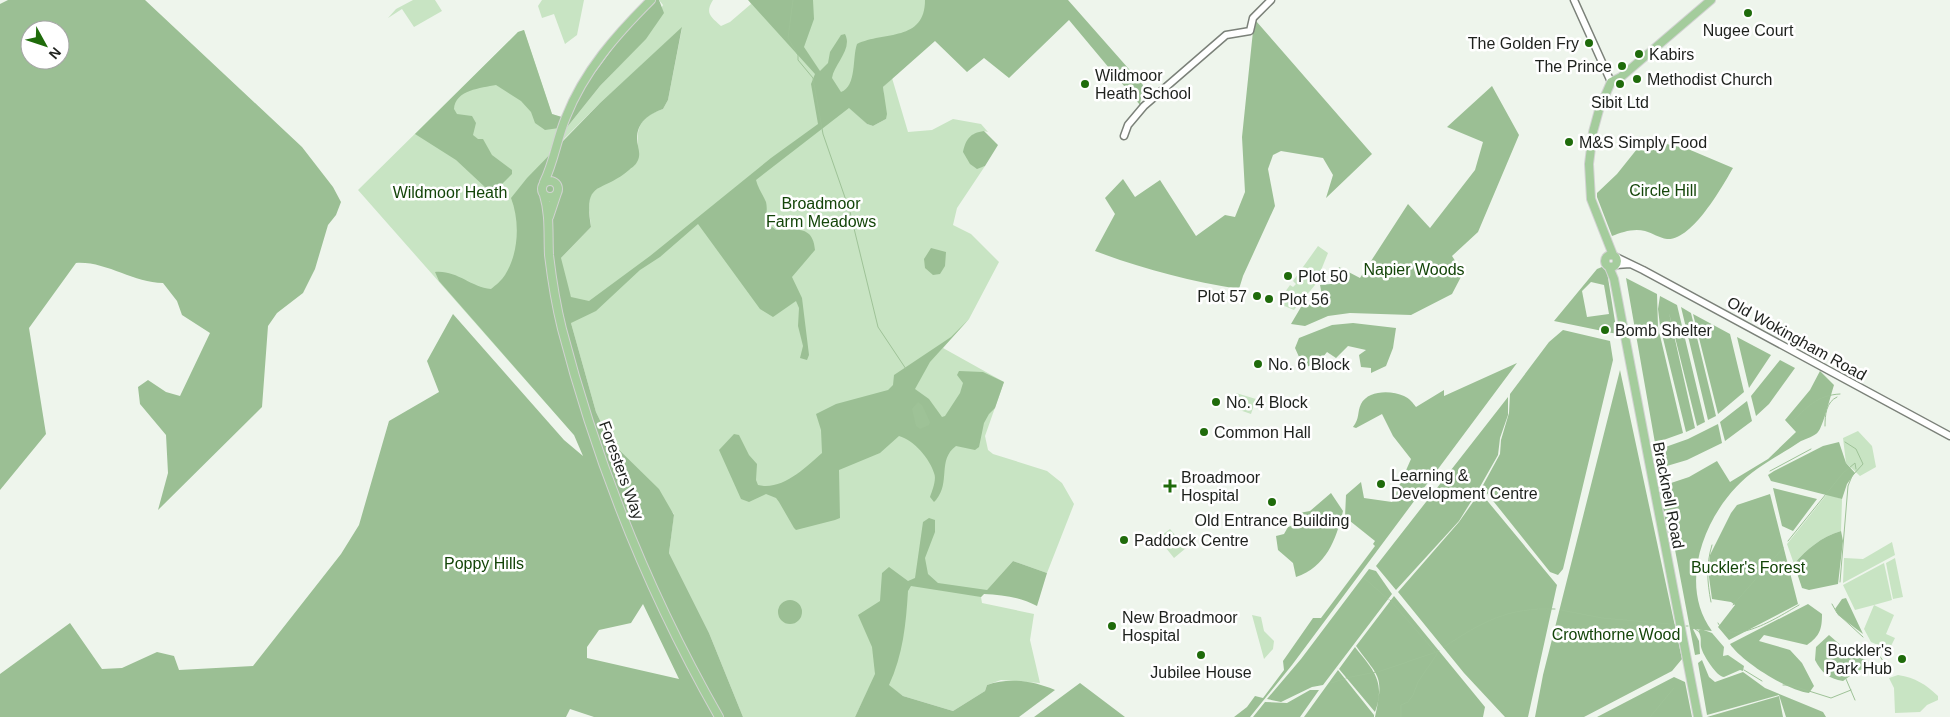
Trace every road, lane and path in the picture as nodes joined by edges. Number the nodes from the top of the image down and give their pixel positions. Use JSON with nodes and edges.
{"nodes":[{"id":1,"x":651,"y":0,"type":"edge"},
{"id":2,"x":1271,"y":0,"type":"edge"},
{"id":3,"x":1574,"y":0,"type":"edge"},
{"id":4,"x":1711,"y":0,"type":"edge"},
{"id":5,"x":1611,"y":82,"type":"junction"},
{"id":6,"x":1124,"y":136,"type":"dead end"},
{"id":7,"x":552,"y":161,"type":"junction"},
{"id":8,"x":544,"y":182,"type":"junction"},
{"id":9,"x":556,"y":183,"type":"junction"},
{"id":10,"x":557,"y":193,"type":"junction"},
{"id":11,"x":544,"y":195,"type":"junction"},
{"id":12,"x":549,"y":218,"type":"junction"},
{"id":13,"x":1613,"y":261,"type":"junction"},
{"id":14,"x":1950,"y":436,"type":"edge"},
{"id":15,"x":718,"y":717,"type":"edge"},
{"id":16,"x":1698,"y":717,"type":"edge"}],
"edges":[{"from":1,"to":7,"type":"main road"},
{"from":2,"to":6,"type":"street"},
{"from":3,"to":5,"type":"street"},
{"from":4,"to":5,"type":"main road"},
{"from":5,"to":13,"type":"main road","name":"Bracknell Road"},
{"from":7,"to":8,"type":"main road"},
{"from":7,"to":9,"type":"main road"},
{"from":8,"to":9,"type":"main road"},
{"from":8,"to":11,"type":"main road"},
{"from":9,"to":10,"type":"main road"},
{"from":10,"to":11,"type":"main road"},
{"from":10,"to":12,"type":"main road","name":"Foresters Way"},
{"from":11,"to":12,"type":"main road","name":"Foresters Way"},
{"from":12,"to":15,"type":"main road","name":"Foresters Way"},
{"from":13,"to":14,"type":"street","name":"Old Wokingham Road"},
{"from":13,"to":16,"type":"main road","name":"Bracknell Road"}]}
